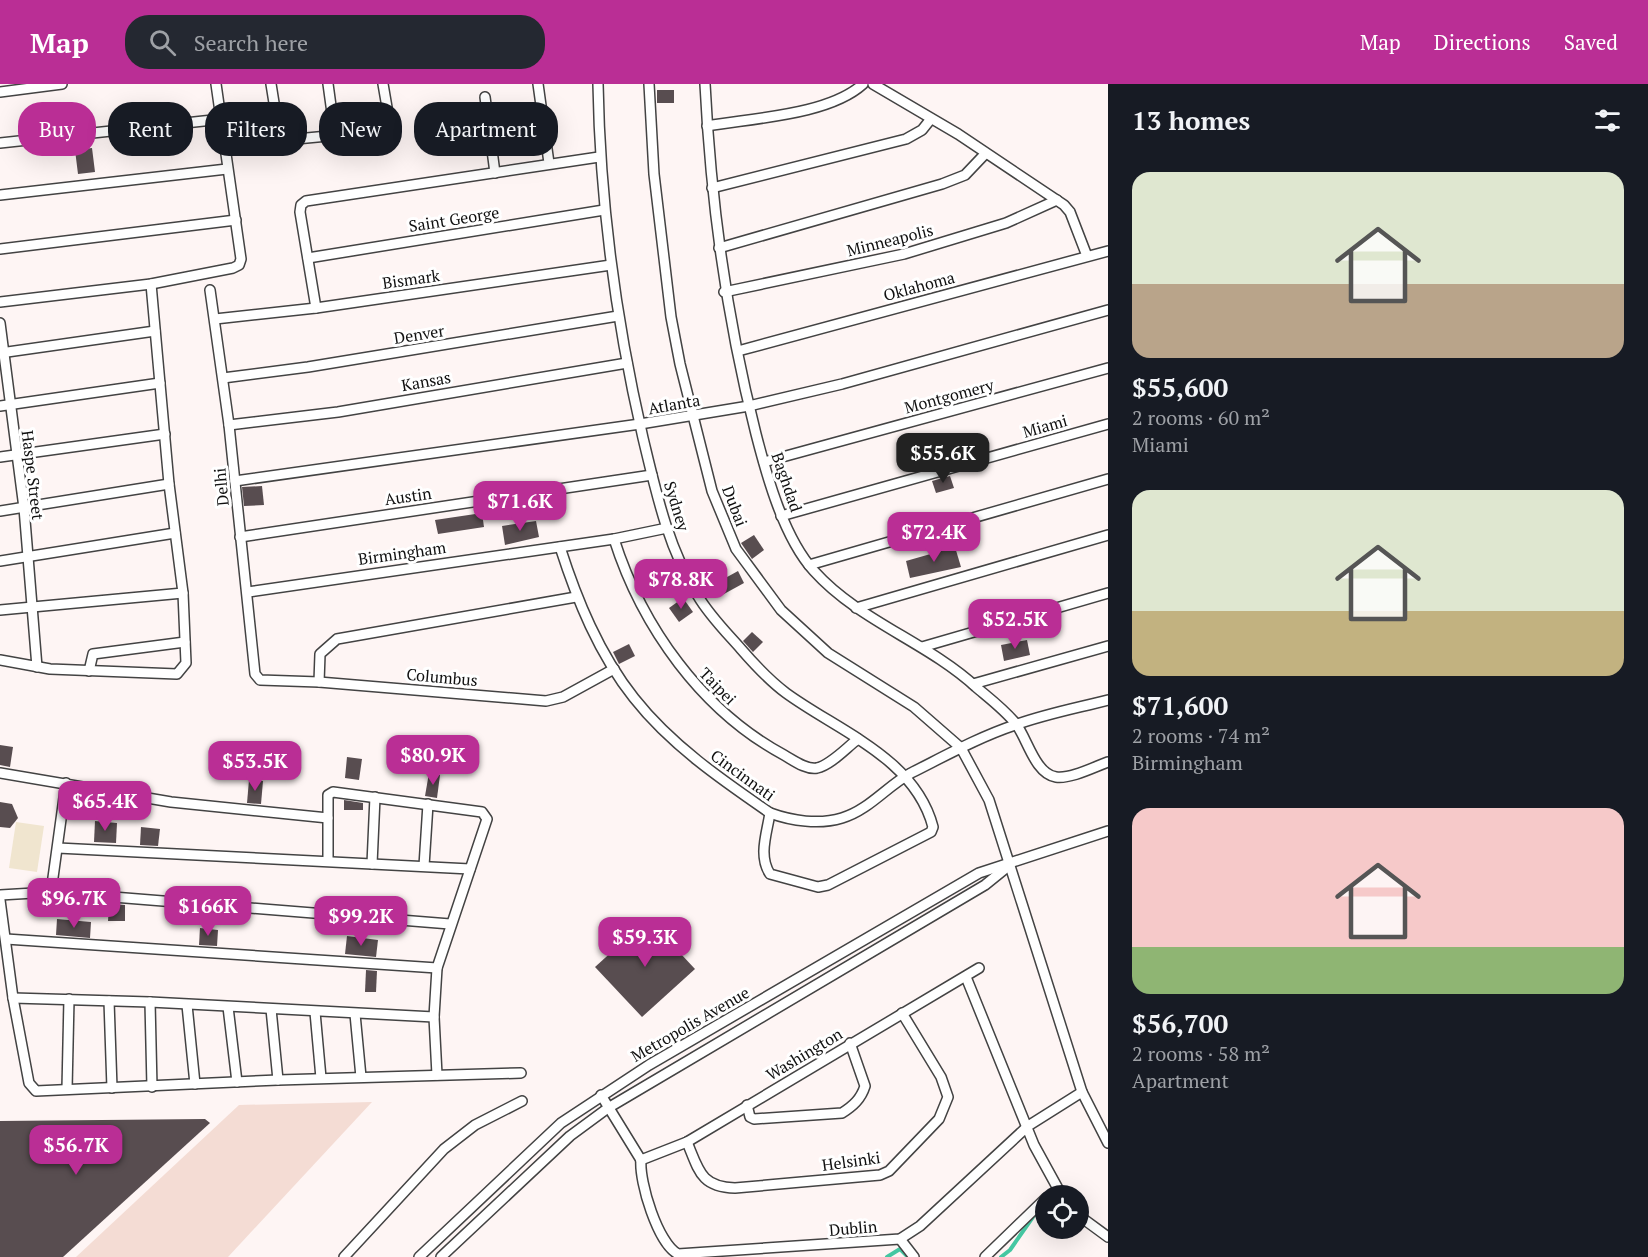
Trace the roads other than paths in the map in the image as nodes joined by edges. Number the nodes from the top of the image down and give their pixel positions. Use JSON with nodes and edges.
{"nodes":[{"id":1,"x":62,"y":84,"type":"edge"},
{"id":2,"x":216,"y":84,"type":"edge"},
{"id":3,"x":271,"y":84,"type":"edge"},
{"id":4,"x":328,"y":84,"type":"edge"},
{"id":5,"x":383,"y":84,"type":"edge"},
{"id":6,"x":538,"y":84,"type":"edge"},
{"id":7,"x":598,"y":84,"type":"edge"},
{"id":8,"x":649,"y":84,"type":"edge"},
{"id":9,"x":705,"y":84,"type":"edge"},
{"id":10,"x":863,"y":84,"type":"edge"},
{"id":11,"x":873,"y":84,"type":"edge"},
{"id":12,"x":0,"y":92,"type":"edge"},
{"id":13,"x":485,"y":97,"type":"dead end"},
{"id":14,"x":219,"y":102,"type":"edge"},
{"id":15,"x":331,"y":102,"type":"edge"},
{"id":16,"x":386,"y":102,"type":"edge"},
{"id":17,"x":930,"y":120,"type":"junction"},
{"id":18,"x":205,"y":121,"type":"edge"},
{"id":19,"x":707,"y":126,"type":"junction"},
{"id":20,"x":319,"y":136,"type":"edge"},
{"id":21,"x":0,"y":143,"type":"edge"},
{"id":22,"x":986,"y":154,"type":"junction"},
{"id":23,"x":226,"y":156,"type":"edge"},
{"id":24,"x":599,"y":157,"type":"junction"},
{"id":25,"x":549,"y":163,"type":"junction"},
{"id":26,"x":227,"y":169,"type":"junction"},
{"id":27,"x":495,"y":173,"type":"junction"},
{"id":28,"x":712,"y":188,"type":"junction"},
{"id":29,"x":0,"y":195,"type":"edge"},
{"id":30,"x":1057,"y":200,"type":"junction"},
{"id":31,"x":604,"y":210,"type":"junction"},
{"id":32,"x":236,"y":220,"type":"junction"},
{"id":33,"x":719,"y":248,"type":"junction"},
{"id":34,"x":0,"y":249,"type":"edge"},
{"id":35,"x":1108,"y":251,"type":"edge"},
{"id":36,"x":1087,"y":256,"type":"junction"},
{"id":37,"x":308,"y":258,"type":"junction"},
{"id":38,"x":611,"y":265,"type":"junction"},
{"id":39,"x":151,"y":284,"type":"junction"},
{"id":40,"x":210,"y":290,"type":"dead end"},
{"id":41,"x":724,"y":292,"type":"junction"},
{"id":42,"x":0,"y":302,"type":"edge"},
{"id":43,"x":315,"y":308,"type":"junction"},
{"id":44,"x":1108,"y":310,"type":"edge"},
{"id":45,"x":618,"y":316,"type":"junction"},
{"id":46,"x":215,"y":319,"type":"junction"},
{"id":47,"x":0,"y":323,"type":"edge"},
{"id":48,"x":155,"y":331,"type":"junction"},
{"id":49,"x":738,"y":351,"type":"junction"},
{"id":50,"x":2,"y":353,"type":"edge"},
{"id":51,"x":627,"y":363,"type":"junction"},
{"id":52,"x":1108,"y":368,"type":"edge"},
{"id":53,"x":224,"y":378,"type":"junction"},
{"id":54,"x":160,"y":383,"type":"junction"},
{"id":55,"x":4,"y":405,"type":"edge"},
{"id":56,"x":749,"y":406,"type":"junction"},
{"id":57,"x":692,"y":416,"type":"junction"},
{"id":58,"x":640,"y":424,"type":"junction"},
{"id":59,"x":1108,"y":424,"type":"edge"},
{"id":60,"x":230,"y":425,"type":"junction"},
{"id":61,"x":165,"y":434,"type":"junction"},
{"id":62,"x":16,"y":456,"type":"junction"},
{"id":63,"x":0,"y":457,"type":"edge"},
{"id":64,"x":764,"y":462,"type":"junction"},
{"id":65,"x":652,"y":475,"type":"junction"},
{"id":66,"x":1108,"y":479,"type":"edge"},
{"id":67,"x":235,"y":481,"type":"junction"},
{"id":68,"x":169,"y":484,"type":"junction"},
{"id":69,"x":24,"y":508,"type":"junction"},
{"id":70,"x":0,"y":511,"type":"edge"},
{"id":71,"x":781,"y":516,"type":"junction"},
{"id":72,"x":667,"y":528,"type":"junction"},
{"id":73,"x":175,"y":533,"type":"junction"},
{"id":74,"x":1108,"y":535,"type":"edge"},
{"id":75,"x":240,"y":537,"type":"junction"},
{"id":76,"x":614,"y":539,"type":"junction"},
{"id":77,"x":560,"y":547,"type":"junction"},
{"id":78,"x":27,"y":558,"type":"junction"},
{"id":79,"x":0,"y":561,"type":"edge"},
{"id":80,"x":809,"y":566,"type":"junction"},
{"id":81,"x":248,"y":592,"type":"junction"},
{"id":82,"x":183,"y":593,"type":"junction"},
{"id":83,"x":1108,"y":593,"type":"edge"},
{"id":84,"x":576,"y":597,"type":"junction"},
{"id":85,"x":32,"y":607,"type":"junction"},
{"id":86,"x":856,"y":608,"type":"junction"},
{"id":87,"x":0,"y":610,"type":"edge"},
{"id":88,"x":185,"y":642,"type":"junction"},
{"id":89,"x":1108,"y":646,"type":"edge"},
{"id":90,"x":922,"y":647,"type":"junction"},
{"id":91,"x":0,"y":660,"type":"edge"},
{"id":92,"x":37,"y":667,"type":"junction"},
{"id":93,"x":614,"y":669,"type":"junction"},
{"id":94,"x":89,"y":672,"type":"junction"},
{"id":95,"x":260,"y":680,"type":"joint"},
{"id":96,"x":319,"y":682,"type":"junction"},
{"id":97,"x":974,"y":684,"type":"junction"},
{"id":98,"x":1108,"y":700,"type":"edge"},
{"id":99,"x":1016,"y":724,"type":"junction"},
{"id":100,"x":858,"y":739,"type":"junction"},
{"id":101,"x":961,"y":748,"type":"junction"},
{"id":102,"x":1108,"y":762,"type":"edge"},
{"id":103,"x":0,"y":772,"type":"edge"},
{"id":104,"x":907,"y":775,"type":"junction"},
{"id":105,"x":66,"y":783,"type":"junction"},
{"id":106,"x":375,"y":797,"type":"junction"},
{"id":107,"x":428,"y":804,"type":"junction"},
{"id":108,"x":770,"y":813,"type":"junction"},
{"id":109,"x":327,"y":818,"type":"junction"},
{"id":110,"x":1108,"y":831,"type":"edge"},
{"id":111,"x":58,"y":848,"type":"junction"},
{"id":112,"x":328,"y":861,"type":"junction"},
{"id":113,"x":372,"y":864,"type":"junction"},
{"id":114,"x":1010,"y":865,"type":"junction"},
{"id":115,"x":424,"y":866,"type":"junction"},
{"id":116,"x":470,"y":869,"type":"junction"},
{"id":117,"x":51,"y":892,"type":"junction"},
{"id":118,"x":0,"y":895,"type":"edge"},
{"id":119,"x":0,"y":900,"type":"edge"},
{"id":120,"x":450,"y":924,"type":"junction"},
{"id":121,"x":6,"y":939,"type":"junction"},
{"id":122,"x":437,"y":968,"type":"junction"},
{"id":123,"x":979,"y":968,"type":"dead end"},
{"id":124,"x":966,"y":977,"type":"junction"},
{"id":125,"x":13,"y":998,"type":"junction"},
{"id":126,"x":69,"y":999,"type":"junction"},
{"id":127,"x":109,"y":1001,"type":"junction"},
{"id":128,"x":150,"y":1002,"type":"junction"},
{"id":129,"x":188,"y":1005,"type":"junction"},
{"id":130,"x":228,"y":1007,"type":"junction"},
{"id":131,"x":271,"y":1010,"type":"junction"},
{"id":132,"x":315,"y":1012,"type":"junction"},
{"id":133,"x":902,"y":1013,"type":"junction"},
{"id":134,"x":356,"y":1014,"type":"junction"},
{"id":135,"x":434,"y":1017,"type":"junction"},
{"id":136,"x":850,"y":1043,"type":"junction"},
{"id":137,"x":521,"y":1073,"type":"dead end"},
{"id":138,"x":437,"y":1075,"type":"junction"},
{"id":139,"x":361,"y":1077,"type":"junction"},
{"id":140,"x":321,"y":1078,"type":"junction"},
{"id":141,"x":278,"y":1080,"type":"junction"},
{"id":142,"x":237,"y":1083,"type":"junction"},
{"id":143,"x":195,"y":1084,"type":"junction"},
{"id":144,"x":152,"y":1087,"type":"junction"},
{"id":145,"x":112,"y":1088,"type":"junction"},
{"id":146,"x":67,"y":1089,"type":"junction"},
{"id":147,"x":1082,"y":1092,"type":"junction"},
{"id":148,"x":601,"y":1095,"type":"junction"},
{"id":149,"x":522,"y":1101,"type":"dead end"},
{"id":150,"x":747,"y":1105,"type":"junction"},
{"id":151,"x":608,"y":1107,"type":"junction"},
{"id":152,"x":1028,"y":1126,"type":"junction"},
{"id":153,"x":687,"y":1142,"type":"junction"},
{"id":154,"x":1108,"y":1143,"type":"edge"},
{"id":155,"x":641,"y":1160,"type":"junction"},
{"id":156,"x":1056,"y":1185,"type":"edge"},
{"id":157,"x":1035,"y":1209,"type":"edge"},
{"id":158,"x":1089,"y":1223,"type":"edge"},
{"id":159,"x":1108,"y":1237,"type":"edge"},
{"id":160,"x":900,"y":1239,"type":"junction"},
{"id":161,"x":344,"y":1257,"type":"edge"},
{"id":162,"x":419,"y":1257,"type":"edge"},
{"id":163,"x":441,"y":1257,"type":"edge"},
{"id":164,"x":914,"y":1257,"type":"edge"},
{"id":165,"x":985,"y":1257,"type":"edge"}],
"edges":[{"from":1,"to":12,"type":"street"},
{"from":2,"to":14,"type":"street"},
{"from":3,"to":20,"type":"street"},
{"from":4,"to":15,"type":"street"},
{"from":5,"to":16,"type":"street"},
{"from":6,"to":25,"type":"street"},
{"from":7,"to":24,"type":"street","name":"Sydney"},
{"from":8,"to":57,"type":"street","name":"Dubai"},
{"from":9,"to":19,"type":"street","name":"Baghdad"},
{"from":10,"to":19,"type":"street"},
{"from":11,"to":17,"type":"street"},
{"from":13,"to":27,"type":"street"},
{"from":17,"to":22,"type":"street"},
{"from":17,"to":28,"type":"street"},
{"from":18,"to":21,"type":"street"},
{"from":19,"to":28,"type":"street","name":"Baghdad"},
{"from":22,"to":30,"type":"street"},
{"from":22,"to":33,"type":"street"},
{"from":23,"to":26,"type":"street"},
{"from":24,"to":25,"type":"street"},
{"from":24,"to":31,"type":"street","name":"Sydney"},
{"from":25,"to":27,"type":"street"},
{"from":26,"to":29,"type":"street"},
{"from":26,"to":32,"type":"street"},
{"from":27,"to":37,"type":"street"},
{"from":28,"to":33,"type":"street","name":"Baghdad"},
{"from":30,"to":36,"type":"street"},
{"from":30,"to":41,"type":"street","name":"Minneapolis"},
{"from":31,"to":37,"type":"street","name":"Saint George"},
{"from":31,"to":38,"type":"street","name":"Sydney"},
{"from":32,"to":34,"type":"street"},
{"from":32,"to":39,"type":"street"},
{"from":33,"to":41,"type":"street","name":"Baghdad"},
{"from":35,"to":36,"type":"street","name":"Oklahoma"},
{"from":36,"to":49,"type":"street","name":"Oklahoma"},
{"from":37,"to":43,"type":"street"},
{"from":38,"to":43,"type":"street","name":"Bismark"},
{"from":38,"to":45,"type":"street","name":"Sydney"},
{"from":39,"to":42,"type":"street"},
{"from":39,"to":48,"type":"street"},
{"from":40,"to":46,"type":"street","name":"Delhi"},
{"from":41,"to":49,"type":"street","name":"Baghdad"},
{"from":43,"to":46,"type":"street","name":"Bismark"},
{"from":44,"to":56,"type":"street","name":"Atlanta"},
{"from":45,"to":51,"type":"street","name":"Sydney"},
{"from":45,"to":53,"type":"street","name":"Denver"},
{"from":46,"to":53,"type":"street","name":"Delhi"},
{"from":47,"to":50,"type":"street","name":"Haspe Street"},
{"from":48,"to":50,"type":"street"},
{"from":48,"to":54,"type":"street"},
{"from":49,"to":56,"type":"street","name":"Baghdad"},
{"from":50,"to":55,"type":"street","name":"Haspe Street"},
{"from":51,"to":58,"type":"street","name":"Sydney"},
{"from":51,"to":60,"type":"street","name":"Kansas"},
{"from":52,"to":64,"type":"street","name":"Montgomery"},
{"from":53,"to":60,"type":"street","name":"Delhi"},
{"from":54,"to":55,"type":"street"},
{"from":54,"to":61,"type":"street"},
{"from":55,"to":62,"type":"street","name":"Haspe Street"},
{"from":56,"to":57,"type":"street","name":"Atlanta"},
{"from":56,"to":64,"type":"street","name":"Baghdad"},
{"from":57,"to":58,"type":"street","name":"Atlanta"},
{"from":57,"to":101,"type":"street","name":"Dubai"},
{"from":58,"to":65,"type":"street","name":"Sydney"},
{"from":58,"to":67,"type":"street","name":"Atlanta"},
{"from":59,"to":71,"type":"street","name":"Miami"},
{"from":60,"to":67,"type":"street","name":"Delhi"},
{"from":61,"to":62,"type":"street"},
{"from":61,"to":68,"type":"street"},
{"from":62,"to":63,"type":"street"},
{"from":62,"to":69,"type":"street","name":"Haspe Street"},
{"from":64,"to":71,"type":"street","name":"Baghdad"},
{"from":65,"to":72,"type":"street","name":"Sydney"},
{"from":65,"to":75,"type":"street","name":"Austin"},
{"from":66,"to":80,"type":"street"},
{"from":67,"to":75,"type":"street","name":"Delhi"},
{"from":68,"to":69,"type":"street"},
{"from":68,"to":73,"type":"street"},
{"from":69,"to":70,"type":"street"},
{"from":69,"to":78,"type":"street","name":"Haspe Street"},
{"from":71,"to":80,"type":"street","name":"Baghdad"},
{"from":72,"to":76,"type":"street","name":"Birmingham"},
{"from":72,"to":100,"type":"street","name":"Sydney"},
{"from":73,"to":78,"type":"street"},
{"from":73,"to":82,"type":"street"},
{"from":74,"to":86,"type":"street"},
{"from":75,"to":81,"type":"street","name":"Delhi"},
{"from":76,"to":77,"type":"street","name":"Birmingham"},
{"from":76,"to":100,"type":"street","name":"Taipei"},
{"from":77,"to":81,"type":"street","name":"Birmingham"},
{"from":77,"to":84,"type":"street","name":"Cincinnati"},
{"from":78,"to":79,"type":"street"},
{"from":78,"to":85,"type":"street","name":"Haspe Street"},
{"from":80,"to":86,"type":"street","name":"Baghdad"},
{"from":81,"to":95,"type":"street","name":"Delhi"},
{"from":82,"to":85,"type":"street"},
{"from":82,"to":88,"type":"street"},
{"from":83,"to":90,"type":"street"},
{"from":84,"to":93,"type":"street","name":"Cincinnati"},
{"from":84,"to":96,"type":"street"},
{"from":85,"to":87,"type":"street"},
{"from":85,"to":92,"type":"street","name":"Haspe Street"},
{"from":86,"to":90,"type":"street","name":"Baghdad"},
{"from":88,"to":94,"type":"street"},
{"from":88,"to":94,"type":"street"},
{"from":89,"to":97,"type":"street"},
{"from":90,"to":97,"type":"street","name":"Baghdad"},
{"from":91,"to":92,"type":"street"},
{"from":92,"to":94,"type":"street"},
{"from":93,"to":96,"type":"street","name":"Columbus"},
{"from":93,"to":108,"type":"street","name":"Cincinnati"},
{"from":95,"to":96,"type":"street","name":"Columbus"},
{"from":97,"to":99,"type":"street","name":"Baghdad"},
{"from":98,"to":99,"type":"street","name":"Cincinnati"},
{"from":99,"to":101,"type":"street","name":"Cincinnati"},
{"from":99,"to":102,"type":"street","name":"Baghdad"},
{"from":100,"to":104,"type":"street","name":"Sydney"},
{"from":101,"to":104,"type":"street","name":"Cincinnati"},
{"from":101,"to":114,"type":"street","name":"Dubai"},
{"from":103,"to":105,"type":"street"},
{"from":104,"to":108,"type":"street","name":"Cincinnati"},
{"from":104,"to":108,"type":"street","name":"Sydney"},
{"from":105,"to":109,"type":"street"},
{"from":105,"to":111,"type":"street"},
{"from":106,"to":107,"type":"street"},
{"from":106,"to":109,"type":"street"},
{"from":106,"to":113,"type":"street"},
{"from":107,"to":115,"type":"street"},
{"from":107,"to":116,"type":"street"},
{"from":109,"to":112,"type":"street"},
{"from":110,"to":114,"type":"street","name":"Metropolis Avenue"},
{"from":111,"to":112,"type":"street"},
{"from":111,"to":117,"type":"street"},
{"from":112,"to":113,"type":"street"},
{"from":113,"to":115,"type":"street"},
{"from":114,"to":147,"type":"street","name":"Dubai"},
{"from":114,"to":148,"type":"street","name":"Metropolis Avenue"},
{"from":114,"to":151,"type":"street","name":"Metropolis Avenue"},
{"from":115,"to":116,"type":"street"},
{"from":116,"to":120,"type":"street"},
{"from":117,"to":118,"type":"street"},
{"from":117,"to":120,"type":"street"},
{"from":119,"to":121,"type":"street"},
{"from":120,"to":122,"type":"street"},
{"from":121,"to":122,"type":"street"},
{"from":121,"to":125,"type":"street"},
{"from":122,"to":135,"type":"street"},
{"from":123,"to":124,"type":"street","name":"Washington"},
{"from":124,"to":133,"type":"street","name":"Washington"},
{"from":124,"to":152,"type":"street"},
{"from":125,"to":126,"type":"street"},
{"from":125,"to":146,"type":"street"},
{"from":126,"to":127,"type":"street"},
{"from":126,"to":146,"type":"street"},
{"from":127,"to":128,"type":"street"},
{"from":127,"to":145,"type":"street"},
{"from":128,"to":129,"type":"street"},
{"from":128,"to":144,"type":"street"},
{"from":129,"to":130,"type":"street"},
{"from":129,"to":143,"type":"street"},
{"from":130,"to":131,"type":"street"},
{"from":130,"to":142,"type":"street"},
{"from":131,"to":132,"type":"street"},
{"from":131,"to":141,"type":"street"},
{"from":132,"to":134,"type":"street"},
{"from":132,"to":140,"type":"street"},
{"from":133,"to":136,"type":"street","name":"Washington"},
{"from":133,"to":153,"type":"street","name":"Helsinki"},
{"from":134,"to":135,"type":"street"},
{"from":134,"to":139,"type":"street"},
{"from":135,"to":138,"type":"street"},
{"from":136,"to":150,"type":"street","name":"Washington"},
{"from":136,"to":150,"type":"street"},
{"from":137,"to":138,"type":"street"},
{"from":138,"to":139,"type":"street"},
{"from":139,"to":140,"type":"street"},
{"from":140,"to":141,"type":"street"},
{"from":141,"to":142,"type":"street"},
{"from":142,"to":143,"type":"street"},
{"from":143,"to":144,"type":"street"},
{"from":144,"to":145,"type":"street"},
{"from":145,"to":146,"type":"street"},
{"from":147,"to":152,"type":"street","name":"Dublin"},
{"from":147,"to":154,"type":"street","name":"Dubai"},
{"from":148,"to":151,"type":"street"},
{"from":148,"to":162,"type":"street","name":"Metropolis Avenue"},
{"from":149,"to":161,"type":"street"},
{"from":150,"to":153,"type":"street","name":"Washington"},
{"from":151,"to":155,"type":"street"},
{"from":151,"to":163,"type":"street","name":"Metropolis Avenue"},
{"from":152,"to":156,"type":"street"},
{"from":152,"to":160,"type":"street","name":"Dublin"},
{"from":153,"to":155,"type":"street","name":"Washington"},
{"from":155,"to":160,"type":"street","name":"Dublin"},
{"from":157,"to":165,"type":"street"},
{"from":158,"to":159,"type":"street"},
{"from":160,"to":164,"type":"street"}]}
